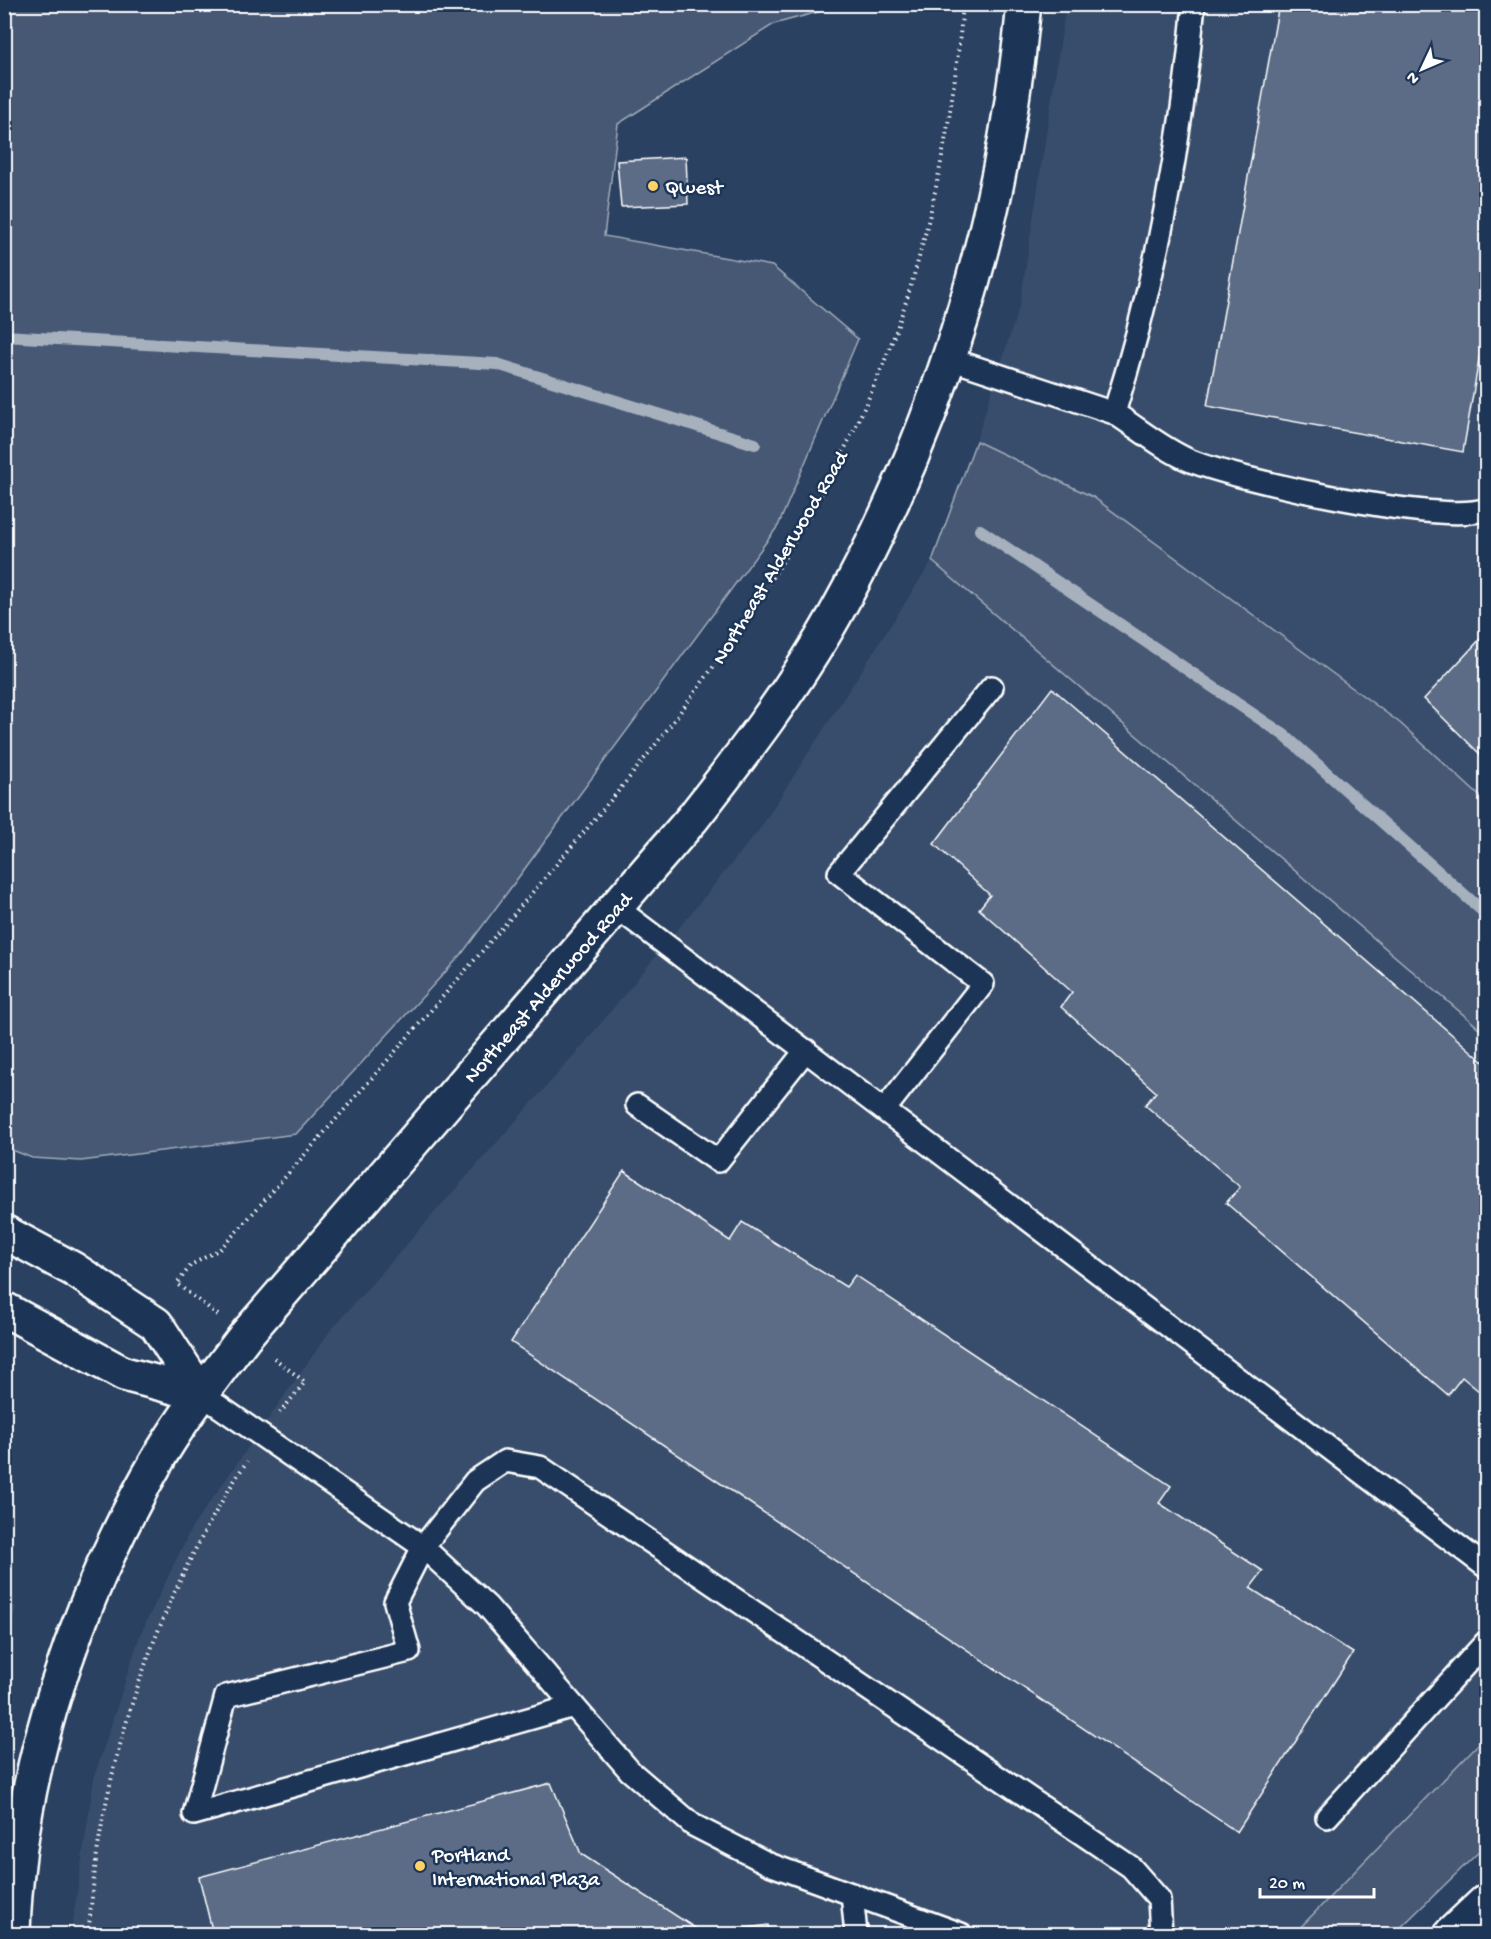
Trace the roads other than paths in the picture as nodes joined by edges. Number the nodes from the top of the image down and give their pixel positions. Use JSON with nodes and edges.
{"nodes":[{"id":1,"x":1024,"y":4,"type":"edge"},
{"id":2,"x":1194,"y":4,"type":"edge"},
{"id":3,"x":950,"y":359,"type":"junction"},
{"id":4,"x":1114,"y":413,"type":"junction"},
{"id":5,"x":1486,"y":509,"type":"edge"},
{"id":6,"x":992,"y":687,"type":"dead end"},
{"id":7,"x":616,"y":907,"type":"junction"},
{"id":8,"x":806,"y":1050,"type":"junction"},
{"id":9,"x":638,"y":1105,"type":"dead end"},
{"id":10,"x":885,"y":1109,"type":"junction"},
{"id":11,"x":4,"y":1232,"type":"edge"},
{"id":12,"x":4,"y":1309,"type":"edge"},
{"id":13,"x":201,"y":1394,"type":"junction"},
{"id":14,"x":423,"y":1547,"type":"junction"},
{"id":15,"x":1486,"y":1567,"type":"edge"},
{"id":16,"x":1486,"y":1642,"type":"edge"},
{"id":17,"x":574,"y":1706,"type":"junction"},
{"id":18,"x":1327,"y":1817,"type":"dead end"},
{"id":19,"x":852,"y":1894,"type":"junction"},
{"id":20,"x":1486,"y":1900,"type":"edge"},
{"id":21,"x":13,"y":1935,"type":"edge"},
{"id":22,"x":856,"y":1935,"type":"edge"},
{"id":23,"x":961,"y":1935,"type":"edge"},
{"id":24,"x":1161,"y":1935,"type":"edge"},
{"id":25,"x":1451,"y":1935,"type":"edge"}],
"edges":[{"from":1,"to":3,"type":"street","name":"Northeast Alderwood Road"},
{"from":2,"to":4,"type":"lane"},
{"from":3,"to":4,"type":"lane"},
{"from":3,"to":7,"type":"street","name":"Northeast Alderwood Road"},
{"from":4,"to":5,"type":"lane"},
{"from":6,"to":10,"type":"lane"},
{"from":7,"to":8,"type":"lane"},
{"from":7,"to":13,"type":"street","name":"Northeast Alderwood Road"},
{"from":8,"to":9,"type":"lane"},
{"from":8,"to":10,"type":"lane"},
{"from":10,"to":15,"type":"lane"},
{"from":11,"to":13,"type":"street"},
{"from":12,"to":13,"type":"street"},
{"from":13,"to":14,"type":"lane"},
{"from":13,"to":21,"type":"street","name":"Northeast Alderwood Road"},
{"from":14,"to":17,"type":"lane"},
{"from":14,"to":17,"type":"lane"},
{"from":14,"to":24,"type":"lane"},
{"from":16,"to":18,"type":"lane"},
{"from":17,"to":19,"type":"lane"},
{"from":19,"to":22,"type":"lane"},
{"from":19,"to":23,"type":"lane"},
{"from":20,"to":25,"type":"street"}]}
